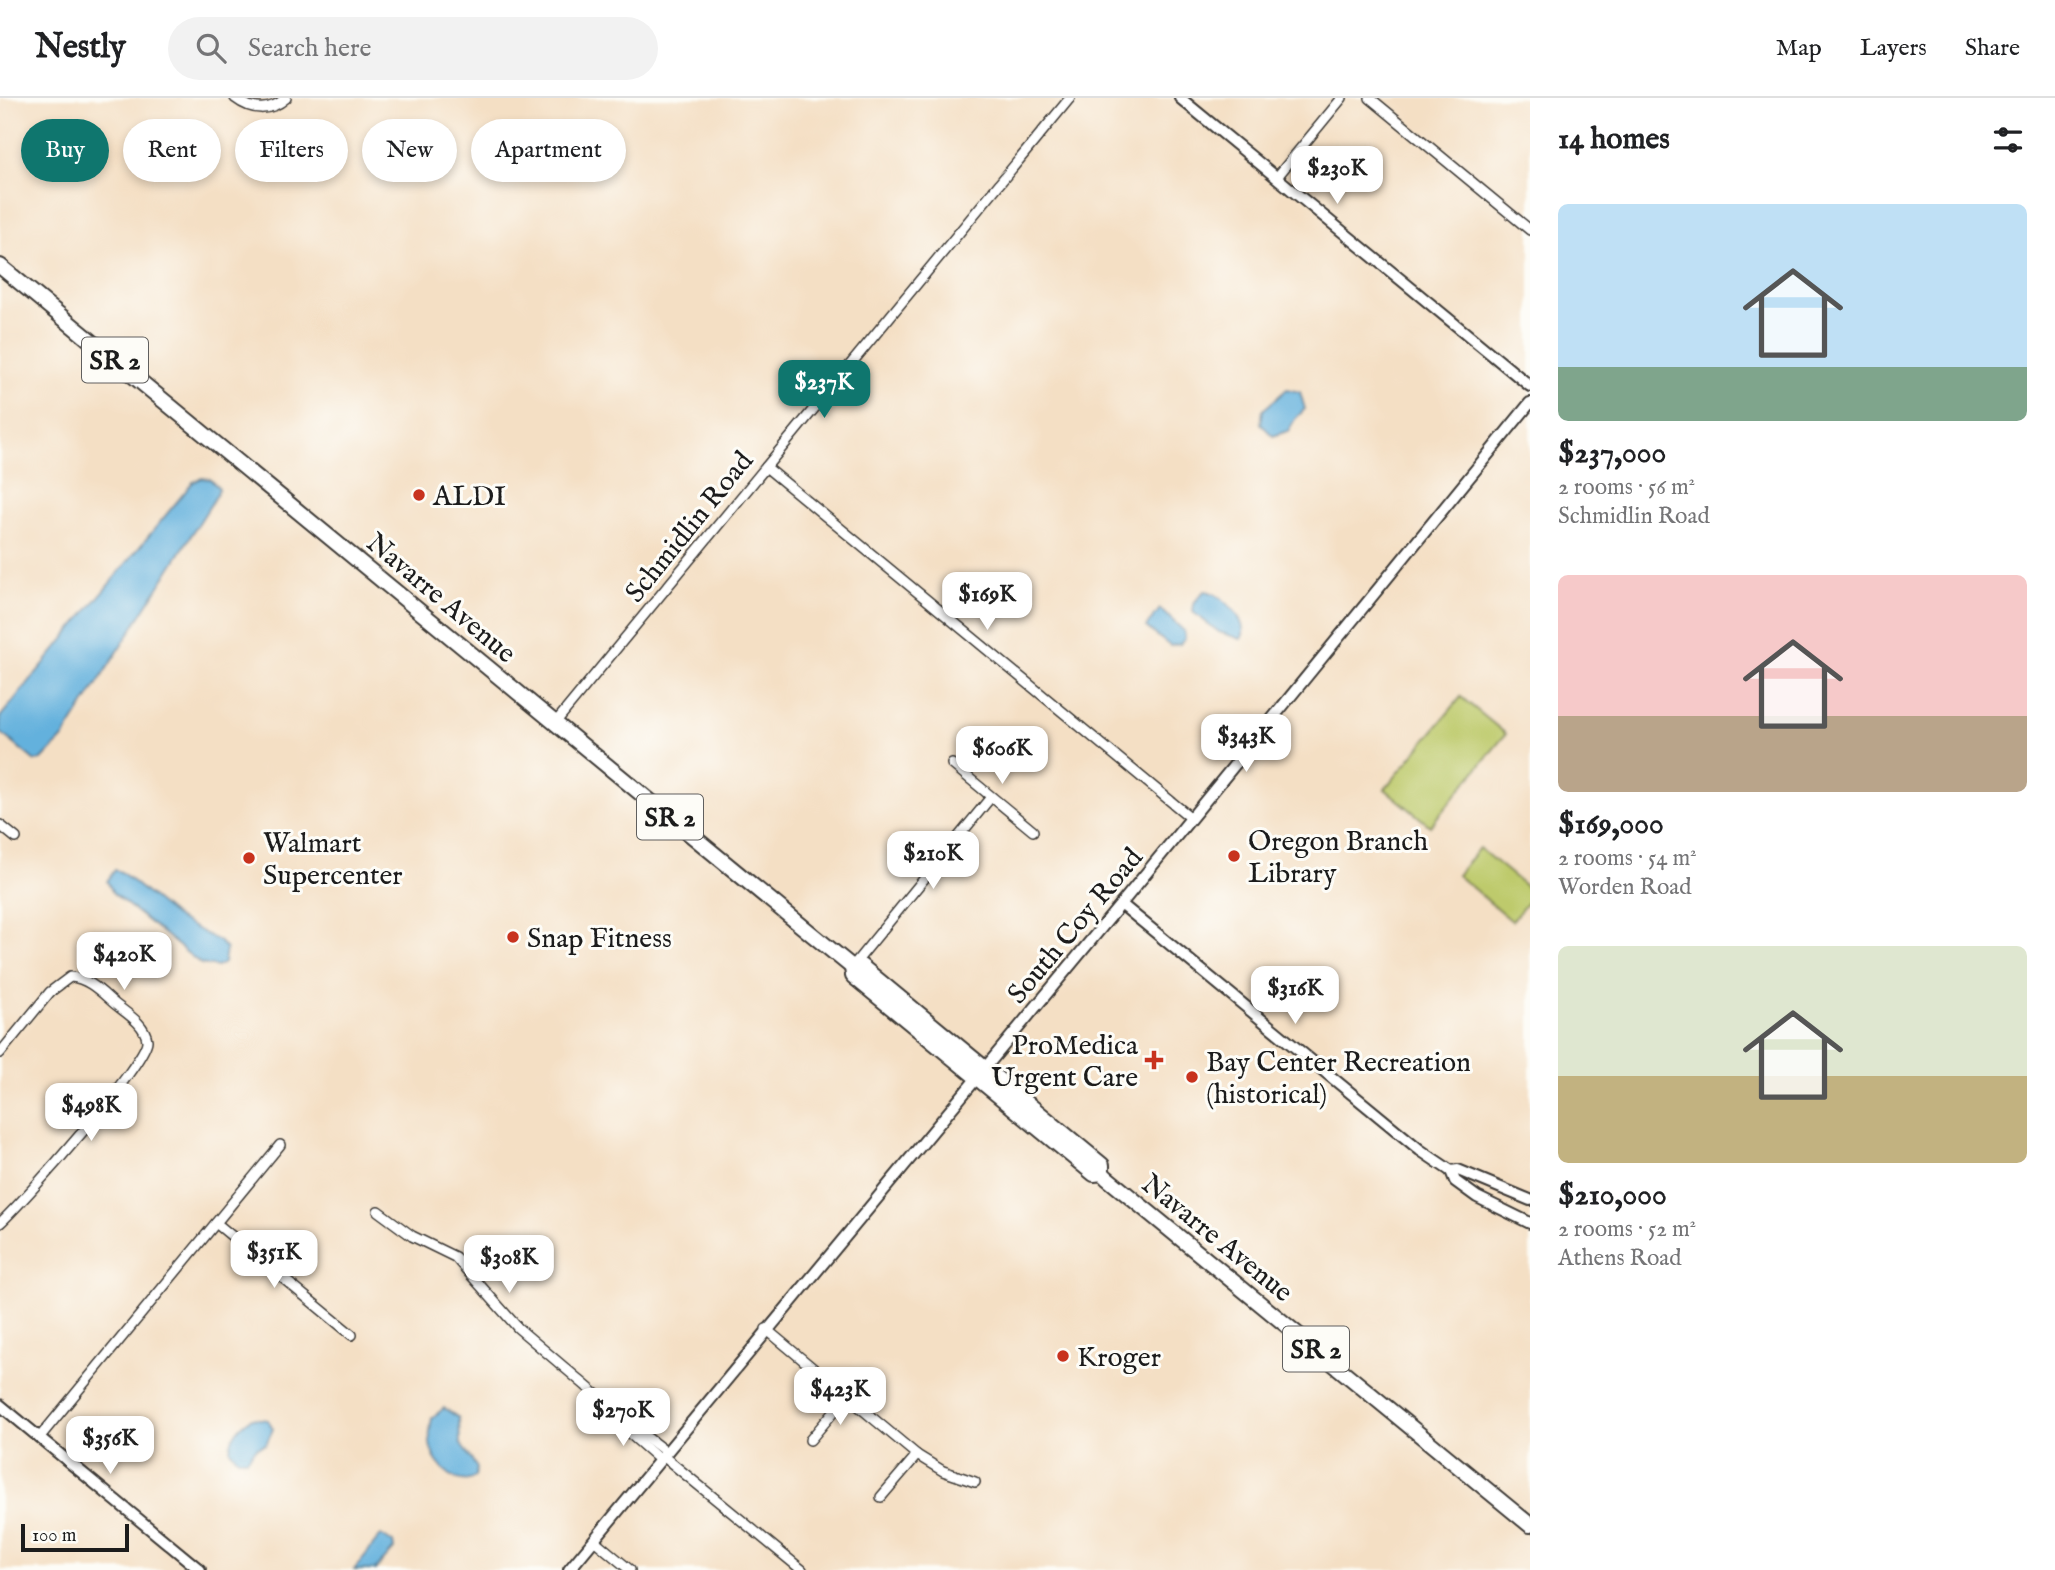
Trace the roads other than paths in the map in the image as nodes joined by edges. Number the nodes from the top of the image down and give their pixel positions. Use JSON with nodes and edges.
{"nodes":[{"id":1,"x":235,"y":98,"type":"edge"},
{"id":2,"x":286,"y":98,"type":"edge"},
{"id":3,"x":1070,"y":98,"type":"edge"},
{"id":4,"x":1180,"y":98,"type":"edge"},
{"id":5,"x":1342,"y":98,"type":"edge"},
{"id":6,"x":1370,"y":98,"type":"edge"},
{"id":7,"x":1276,"y":177,"type":"junction"},
{"id":8,"x":1530,"y":230,"type":"edge"},
{"id":9,"x":0,"y":266,"type":"edge"},
{"id":10,"x":1530,"y":386,"type":"edge"},
{"id":11,"x":1530,"y":403,"type":"edge"},
{"id":12,"x":765,"y":467,"type":"junction"},
{"id":13,"x":555,"y":723,"type":"junction"},
{"id":14,"x":952,"y":764,"type":"dead end"},
{"id":15,"x":991,"y":797,"type":"junction"},
{"id":16,"x":1191,"y":818,"type":"junction"},
{"id":17,"x":0,"y":825,"type":"edge"},
{"id":18,"x":1033,"y":831,"type":"dead end"},
{"id":19,"x":16,"y":838,"type":"dead end"},
{"id":20,"x":1121,"y":904,"type":"junction"},
{"id":21,"x":852,"y":967,"type":"junction"},
{"id":22,"x":862,"y":983,"type":"junction"},
{"id":23,"x":894,"y":993,"type":"junction"},
{"id":24,"x":0,"y":1053,"type":"edge"},
{"id":25,"x":981,"y":1073,"type":"junction"},
{"id":26,"x":280,"y":1145,"type":"dead end"},
{"id":27,"x":1451,"y":1171,"type":"junction"},
{"id":28,"x":1530,"y":1200,"type":"edge"},
{"id":29,"x":378,"y":1211,"type":"dead end"},
{"id":30,"x":1529,"y":1218,"type":"edge"},
{"id":31,"x":0,"y":1223,"type":"edge"},
{"id":32,"x":216,"y":1223,"type":"junction"},
{"id":33,"x":766,"y":1329,"type":"junction"},
{"id":34,"x":352,"y":1335,"type":"dead end"},
{"id":35,"x":846,"y":1396,"type":"junction"},
{"id":36,"x":0,"y":1405,"type":"edge"},
{"id":37,"x":39,"y":1438,"type":"junction"},
{"id":38,"x":810,"y":1440,"type":"dead end"},
{"id":39,"x":917,"y":1455,"type":"junction"},
{"id":40,"x":663,"y":1456,"type":"junction"},
{"id":41,"x":975,"y":1482,"type":"dead end"},
{"id":42,"x":881,"y":1497,"type":"dead end"},
{"id":43,"x":1530,"y":1525,"type":"edge"},
{"id":44,"x":594,"y":1540,"type":"junction"},
{"id":45,"x":200,"y":1570,"type":"edge"},
{"id":46,"x":569,"y":1570,"type":"edge"},
{"id":47,"x":630,"y":1570,"type":"edge"},
{"id":48,"x":802,"y":1570,"type":"edge"}],
"edges":[{"from":1,"to":2,"type":"street"},
{"from":3,"to":12,"type":"street","name":"Schmidlin Road"},
{"from":4,"to":7,"type":"street"},
{"from":5,"to":7,"type":"street"},
{"from":6,"to":8,"type":"street"},
{"from":7,"to":10,"type":"street"},
{"from":9,"to":13,"type":"highway","name":"Navarre Avenue","number":"SR 2"},
{"from":11,"to":16,"type":"street","name":"South Coy Road"},
{"from":12,"to":13,"type":"street","name":"Schmidlin Road"},
{"from":12,"to":16,"type":"street"},
{"from":13,"to":21,"type":"highway","name":"Navarre Avenue","number":"SR 2"},
{"from":14,"to":15,"type":"street"},
{"from":15,"to":18,"type":"street"},
{"from":15,"to":21,"type":"street"},
{"from":16,"to":20,"type":"street","name":"South Coy Road"},
{"from":17,"to":19,"type":"street"},
{"from":20,"to":25,"type":"street","name":"South Coy Road"},
{"from":20,"to":27,"type":"street"},
{"from":21,"to":22,"type":"highway","name":"Navarre Avenue","number":"SR 2"},
{"from":21,"to":23,"type":"highway","name":"Navarre Avenue","number":"SR 2"},
{"from":22,"to":23,"type":"highway"},
{"from":22,"to":25,"type":"highway","name":"Navarre Avenue","number":"SR 2"},
{"from":23,"to":25,"type":"highway","name":"Navarre Avenue","number":"SR 2"},
{"from":24,"to":31,"type":"street"},
{"from":25,"to":33,"type":"street","name":"South Coy Road"},
{"from":25,"to":43,"type":"highway","name":"Navarre Avenue","number":"SR 2"},
{"from":26,"to":32,"type":"street"},
{"from":27,"to":28,"type":"street"},
{"from":27,"to":30,"type":"street"},
{"from":29,"to":40,"type":"street"},
{"from":32,"to":34,"type":"street"},
{"from":32,"to":37,"type":"street"},
{"from":33,"to":35,"type":"street"},
{"from":33,"to":40,"type":"street","name":"South Coy Road"},
{"from":35,"to":38,"type":"street"},
{"from":35,"to":39,"type":"street"},
{"from":36,"to":37,"type":"street"},
{"from":37,"to":45,"type":"street"},
{"from":39,"to":41,"type":"street"},
{"from":39,"to":42,"type":"street"},
{"from":40,"to":44,"type":"street","name":"South Coy Road"},
{"from":40,"to":48,"type":"street"},
{"from":44,"to":46,"type":"street","name":"South Coy Road"},
{"from":44,"to":47,"type":"street"}]}
